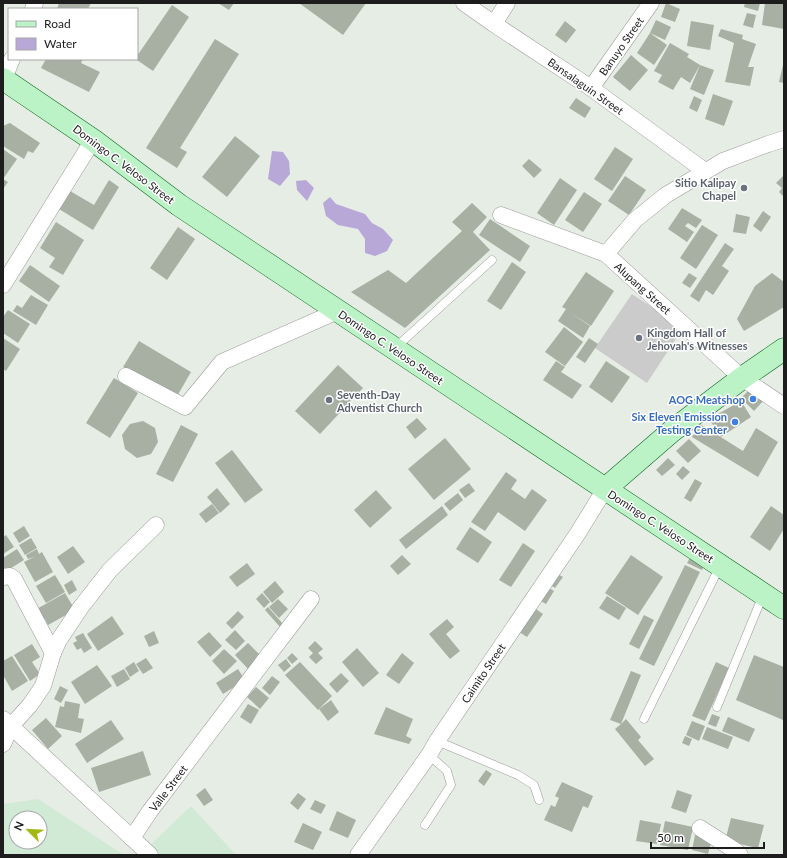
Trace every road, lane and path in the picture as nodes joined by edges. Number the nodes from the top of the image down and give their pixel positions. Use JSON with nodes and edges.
{"nodes":[{"id":1,"x":464,"y":3,"type":"edge"},
{"id":2,"x":507,"y":3,"type":"edge"},
{"id":3,"x":651,"y":3,"type":"edge"},
{"id":4,"x":494,"y":24,"type":"junction"},
{"id":5,"x":12,"y":60,"type":"edge"},
{"id":6,"x":3,"y":80,"type":"edge"},
{"id":7,"x":591,"y":88,"type":"junction"},
{"id":8,"x":784,"y":139,"type":"edge"},
{"id":9,"x":93,"y":140,"type":"junction"},
{"id":10,"x":705,"y":171,"type":"junction"},
{"id":11,"x":502,"y":215,"type":"dead end"},
{"id":12,"x":606,"y":254,"type":"junction"},
{"id":13,"x":492,"y":260,"type":"dead end"},
{"id":14,"x":3,"y":285,"type":"edge"},
{"id":15,"x":338,"y":311,"type":"junction"},
{"id":16,"x":394,"y":348,"type":"junction"},
{"id":17,"x":784,"y":349,"type":"edge"},
{"id":18,"x":126,"y":376,"type":"dead end"},
{"id":19,"x":742,"y":378,"type":"junction"},
{"id":20,"x":784,"y":406,"type":"edge"},
{"id":21,"x":605,"y":489,"type":"junction"},
{"id":22,"x":156,"y":525,"type":"dead end"},
{"id":23,"x":720,"y":565,"type":"junction"},
{"id":24,"x":3,"y":577,"type":"edge"},
{"id":25,"x":763,"y":594,"type":"junction"},
{"id":26,"x":311,"y":599,"type":"dead end"},
{"id":27,"x":784,"y":608,"type":"edge"},
{"id":28,"x":53,"y":653,"type":"junction"},
{"id":29,"x":717,"y":707,"type":"dead end"},
{"id":30,"x":644,"y":719,"type":"dead end"},
{"id":31,"x":7,"y":722,"type":"edge"},
{"id":32,"x":437,"y":741,"type":"junction"},
{"id":33,"x":3,"y":744,"type":"edge"},
{"id":34,"x":429,"y":756,"type":"junction"},
{"id":35,"x":539,"y":800,"type":"dead end"},
{"id":36,"x":425,"y":825,"type":"dead end"},
{"id":37,"x":700,"y":828,"type":"dead end"},
{"id":38,"x":132,"y":838,"type":"junction"},
{"id":39,"x":150,"y":855,"type":"edge"},
{"id":40,"x":358,"y":855,"type":"edge"},
{"id":41,"x":740,"y":855,"type":"edge"}],
"edges":[{"from":1,"to":4,"type":"street","name":"Bansalaguin Street"},
{"from":2,"to":4,"type":"street"},
{"from":3,"to":7,"type":"street","name":"Banuyo Street"},
{"from":4,"to":7,"type":"street","name":"Bansalaguin Street"},
{"from":5,"to":6,"type":"street"},
{"from":6,"to":9,"type":"main road","name":"Domingo C. Veloso Street"},
{"from":7,"to":10,"type":"street","name":"Bansalaguin Street"},
{"from":8,"to":10,"type":"street"},
{"from":9,"to":14,"type":"street"},
{"from":9,"to":15,"type":"main road","name":"Domingo C. Veloso Street"},
{"from":10,"to":12,"type":"street"},
{"from":11,"to":12,"type":"street","name":"Alupang Street"},
{"from":12,"to":19,"type":"street","name":"Alupang Street"},
{"from":13,"to":16,"type":"lane"},
{"from":15,"to":16,"type":"main road","name":"Domingo C. Veloso Street"},
{"from":15,"to":18,"type":"street"},
{"from":16,"to":21,"type":"main road","name":"Domingo C. Veloso Street"},
{"from":17,"to":19,"type":"main road"},
{"from":19,"to":20,"type":"street","name":"Alupang Street"},
{"from":19,"to":21,"type":"main road"},
{"from":21,"to":23,"type":"main road","name":"Domingo C. Veloso Street"},
{"from":21,"to":32,"type":"street","name":"Caimito Street"},
{"from":22,"to":28,"type":"street"},
{"from":23,"to":25,"type":"main road","name":"Domingo C. Veloso Street"},
{"from":23,"to":30,"type":"lane"},
{"from":24,"to":28,"type":"street"},
{"from":25,"to":27,"type":"main road","name":"Domingo C. Veloso Street"},
{"from":25,"to":29,"type":"lane"},
{"from":26,"to":38,"type":"street","name":"Valle Street"},
{"from":28,"to":31,"type":"street"},
{"from":31,"to":33,"type":"street"},
{"from":31,"to":38,"type":"street"},
{"from":32,"to":34,"type":"street","name":"Caimito Street"},
{"from":32,"to":35,"type":"lane"},
{"from":34,"to":36,"type":"lane"},
{"from":34,"to":40,"type":"street","name":"Caimito Street"},
{"from":37,"to":41,"type":"street"},
{"from":38,"to":39,"type":"street"}]}
